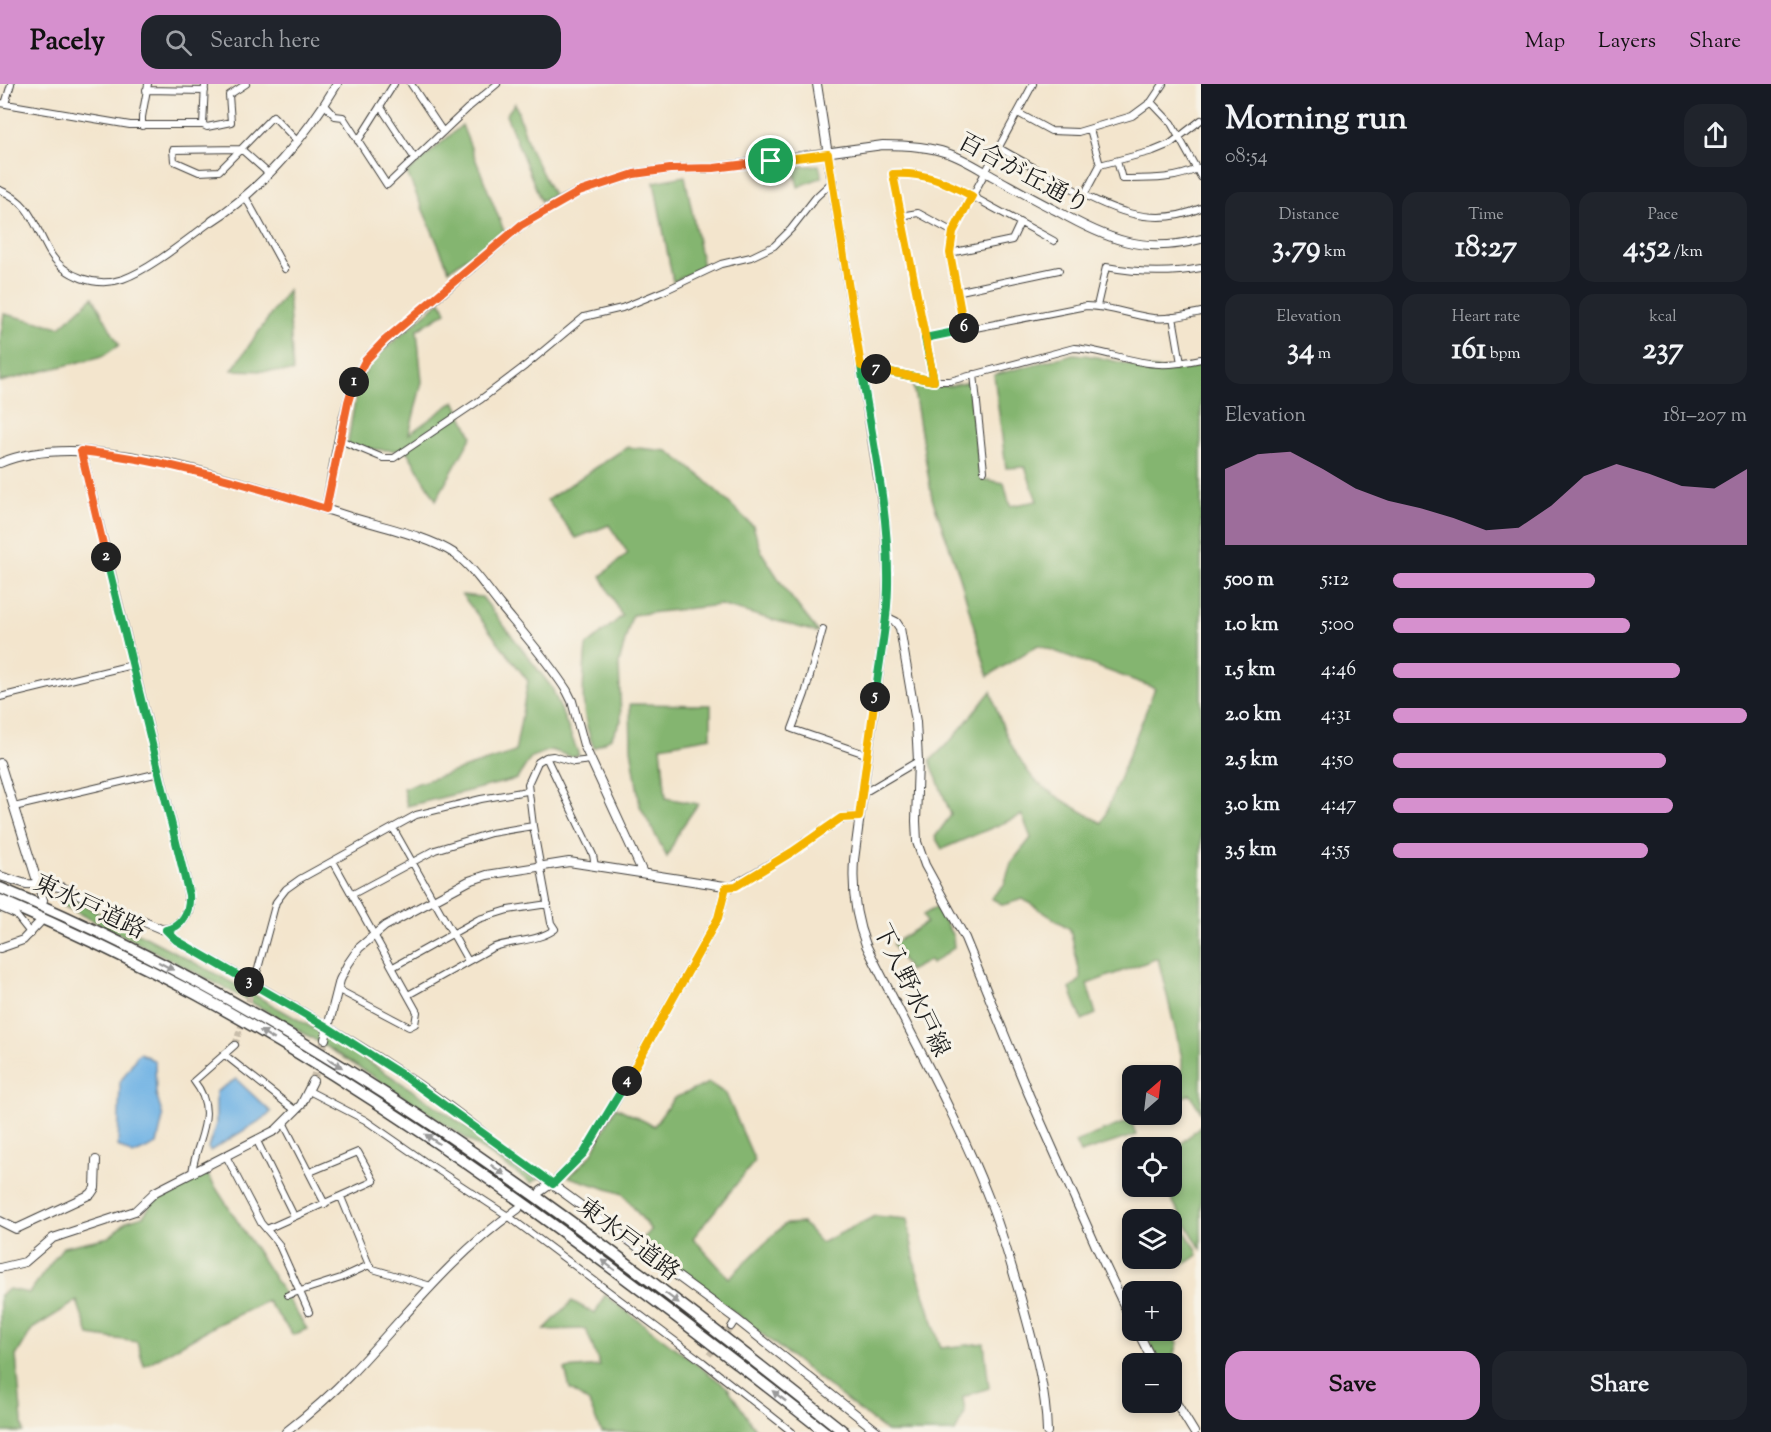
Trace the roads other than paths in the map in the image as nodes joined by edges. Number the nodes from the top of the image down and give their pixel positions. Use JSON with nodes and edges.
{"nodes":[{"id":1,"x":11,"y":84,"type":"edge"},
{"id":2,"x":246,"y":84,"type":"edge"},
{"id":3,"x":338,"y":84,"type":"edge"},
{"id":4,"x":394,"y":84,"type":"edge"},
{"id":5,"x":411,"y":84,"type":"edge"},
{"id":6,"x":497,"y":84,"type":"edge"},
{"id":7,"x":817,"y":84,"type":"edge"},
{"id":8,"x":1033,"y":84,"type":"edge"},
{"id":9,"x":1163,"y":84,"type":"edge"},
{"id":10,"x":147,"y":87,"type":"edge"},
{"id":11,"x":205,"y":88,"type":"edge"},
{"id":12,"x":1151,"y":102,"type":"junction"},
{"id":13,"x":3,"y":103,"type":"edge"},
{"id":14,"x":325,"y":105,"type":"junction"},
{"id":15,"x":380,"y":106,"type":"junction"},
{"id":16,"x":1017,"y":113,"type":"junction"},
{"id":17,"x":1201,"y":120,"type":"edge"},
{"id":18,"x":203,"y":125,"type":"junction"},
{"id":19,"x":142,"y":126,"type":"junction"},
{"id":20,"x":1090,"y":129,"type":"junction"},
{"id":21,"x":443,"y":132,"type":"junction"},
{"id":22,"x":1179,"y":138,"type":"junction"},
{"id":23,"x":297,"y":141,"type":"junction"},
{"id":24,"x":358,"y":141,"type":"junction"},
{"id":25,"x":999,"y":148,"type":"junction"},
{"id":26,"x":241,"y":149,"type":"junction"},
{"id":27,"x":828,"y":154,"type":"junction"},
{"id":28,"x":415,"y":159,"type":"junction"},
{"id":29,"x":1117,"y":161,"type":"junction"},
{"id":30,"x":1100,"y":165,"type":"junction"},
{"id":31,"x":1199,"y":168,"type":"edge"},
{"id":32,"x":985,"y":172,"type":"junction"},
{"id":33,"x":268,"y":173,"type":"junction"},
{"id":34,"x":1201,"y":177,"type":"edge"},
{"id":35,"x":832,"y":183,"type":"junction"},
{"id":36,"x":0,"y":190,"type":"edge"},
{"id":37,"x":1084,"y":195,"type":"junction"},
{"id":38,"x":972,"y":196,"type":"junction"},
{"id":39,"x":246,"y":198,"type":"junction"},
{"id":40,"x":1201,"y":208,"type":"edge"},
{"id":41,"x":900,"y":216,"type":"junction"},
{"id":42,"x":212,"y":221,"type":"joint"},
{"id":43,"x":1020,"y":224,"type":"junction"},
{"id":44,"x":953,"y":232,"type":"junction"},
{"id":45,"x":1201,"y":238,"type":"edge"},
{"id":46,"x":1054,"y":242,"type":"dead end"},
{"id":47,"x":950,"y":253,"type":"junction"},
{"id":48,"x":1201,"y":268,"type":"edge"},
{"id":49,"x":285,"y":269,"type":"dead end"},
{"id":50,"x":1059,"y":270,"type":"dead end"},
{"id":51,"x":956,"y":292,"type":"junction"},
{"id":52,"x":1097,"y":306,"type":"junction"},
{"id":53,"x":1201,"y":312,"type":"edge"},
{"id":54,"x":1173,"y":318,"type":"junction"},
{"id":55,"x":964,"y":330,"type":"junction"},
{"id":56,"x":925,"y":338,"type":"junction"},
{"id":57,"x":1201,"y":359,"type":"edge"},
{"id":58,"x":1181,"y":363,"type":"junction"},
{"id":59,"x":861,"y":366,"type":"junction"},
{"id":60,"x":974,"y":374,"type":"junction"},
{"id":61,"x":934,"y":381,"type":"junction"},
{"id":62,"x":340,"y":440,"type":"junction"},
{"id":63,"x":81,"y":451,"type":"junction"},
{"id":64,"x":0,"y":463,"type":"edge"},
{"id":65,"x":984,"y":471,"type":"dead end"},
{"id":66,"x":326,"y":509,"type":"junction"},
{"id":67,"x":886,"y":617,"type":"junction"},
{"id":68,"x":823,"y":629,"type":"dead end"},
{"id":69,"x":132,"y":665,"type":"junction"},
{"id":70,"x":0,"y":697,"type":"edge"},
{"id":71,"x":868,"y":755,"type":"junction"},
{"id":72,"x":546,"y":758,"type":"junction"},
{"id":73,"x":591,"y":760,"type":"junction"},
{"id":74,"x":918,"y":761,"type":"junction"},
{"id":75,"x":0,"y":763,"type":"edge"},
{"id":76,"x":159,"y":773,"type":"junction"},
{"id":77,"x":527,"y":791,"type":"junction"},
{"id":78,"x":862,"y":794,"type":"junction"},
{"id":79,"x":14,"y":807,"type":"junction"},
{"id":80,"x":859,"y":817,"type":"junction"},
{"id":81,"x":533,"y":826,"type":"junction"},
{"id":82,"x":393,"y":828,"type":"junction"},
{"id":83,"x":333,"y":861,"type":"junction"},
{"id":84,"x":412,"y":862,"type":"junction"},
{"id":85,"x":541,"y":865,"type":"junction"},
{"id":86,"x":595,"y":866,"type":"junction"},
{"id":87,"x":643,"y":873,"type":"junction"},
{"id":88,"x":0,"y":876,"type":"edge"},
{"id":89,"x":39,"y":884,"type":"junction"},
{"id":90,"x":726,"y":887,"type":"junction"},
{"id":91,"x":0,"y":888,"type":"edge"},
{"id":92,"x":353,"y":894,"type":"junction"},
{"id":93,"x":0,"y":900,"type":"edge"},
{"id":94,"x":433,"y":900,"type":"junction"},
{"id":95,"x":548,"y":904,"type":"junction"},
{"id":96,"x":0,"y":908,"type":"edge"},
{"id":97,"x":39,"y":911,"type":"junction"},
{"id":98,"x":166,"y":930,"type":"junction"},
{"id":99,"x":452,"y":933,"type":"junction"},
{"id":100,"x":31,"y":934,"type":"junction"},
{"id":101,"x":374,"y":934,"type":"junction"},
{"id":102,"x":0,"y":948,"type":"edge"},
{"id":103,"x":468,"y":961,"type":"junction"},
{"id":104,"x":393,"y":967,"type":"junction"},
{"id":105,"x":255,"y":980,"type":"tunnel mouth"},
{"id":106,"x":337,"y":989,"type":"junction"},
{"id":107,"x":408,"y":994,"type":"junction"},
{"id":108,"x":327,"y":1027,"type":"junction"},
{"id":109,"x":325,"y":1039,"type":"tunnel mouth"},
{"id":110,"x":235,"y":1045,"type":"tunnel mouth"},
{"id":111,"x":225,"y":1055,"type":"junction"},
{"id":112,"x":313,"y":1081,"type":"tunnel mouth"},
{"id":113,"x":309,"y":1091,"type":"junction"},
{"id":114,"x":296,"y":1111,"type":"junction"},
{"id":115,"x":284,"y":1124,"type":"junction"},
{"id":116,"x":257,"y":1141,"type":"junction"},
{"id":117,"x":226,"y":1156,"type":"junction"},
{"id":118,"x":96,"y":1160,"type":"dead end"},
{"id":119,"x":310,"y":1172,"type":"junction"},
{"id":120,"x":192,"y":1173,"type":"junction"},
{"id":121,"x":553,"y":1184,"type":"junction"},
{"id":122,"x":541,"y":1191,"type":"dead end"},
{"id":123,"x":341,"y":1197,"type":"junction"},
{"id":124,"x":325,"y":1204,"type":"junction"},
{"id":125,"x":518,"y":1209,"type":"dead end"},
{"id":126,"x":294,"y":1216,"type":"junction"},
{"id":127,"x":508,"y":1216,"type":"junction"},
{"id":128,"x":0,"y":1221,"type":"edge"},
{"id":129,"x":267,"y":1229,"type":"junction"},
{"id":130,"x":369,"y":1265,"type":"junction"},
{"id":131,"x":0,"y":1268,"type":"edge"},
{"id":132,"x":431,"y":1286,"type":"junction"},
{"id":133,"x":300,"y":1290,"type":"junction"},
{"id":134,"x":288,"y":1295,"type":"dead end"},
{"id":135,"x":1122,"y":1301,"type":"edge"},
{"id":136,"x":309,"y":1312,"type":"dead end"},
{"id":137,"x":736,"y":1319,"type":"junction"},
{"id":138,"x":731,"y":1327,"type":"tunnel mouth"},
{"id":139,"x":709,"y":1355,"type":"tunnel mouth"},
{"id":140,"x":703,"y":1362,"type":"junction"},
{"id":141,"x":1182,"y":1412,"type":"edge"},
{"id":142,"x":286,"y":1432,"type":"edge"},
{"id":143,"x":792,"y":1432,"type":"edge"},
{"id":144,"x":825,"y":1432,"type":"edge"},
{"id":145,"x":844,"y":1432,"type":"edge"},
{"id":146,"x":878,"y":1432,"type":"edge"},
{"id":147,"x":1047,"y":1432,"type":"edge"},
{"id":148,"x":1194,"y":1432,"type":"edge"}],
"edges":[{"from":1,"to":13,"type":"street"},
{"from":2,"to":18,"type":"street"},
{"from":3,"to":14,"type":"street"},
{"from":4,"to":15,"type":"street"},
{"from":5,"to":21,"type":"street"},
{"from":6,"to":21,"type":"street"},
{"from":7,"to":27,"type":"main road","name":"下入野水戸線"},
{"from":8,"to":16,"type":"street"},
{"from":9,"to":12,"type":"street"},
{"from":10,"to":11,"type":"street"},
{"from":10,"to":19,"type":"street"},
{"from":11,"to":18,"type":"street"},
{"from":12,"to":20,"type":"street"},
{"from":12,"to":22,"type":"street"},
{"from":13,"to":19,"type":"street"},
{"from":14,"to":23,"type":"street"},
{"from":14,"to":24,"type":"street"},
{"from":15,"to":24,"type":"street"},
{"from":15,"to":28,"type":"street"},
{"from":16,"to":20,"type":"street"},
{"from":16,"to":25,"type":"street"},
{"from":17,"to":22,"type":"street"},
{"from":18,"to":19,"type":"street"},
{"from":20,"to":30,"type":"street"},
{"from":21,"to":28,"type":"street"},
{"from":22,"to":29,"type":"street"},
{"from":22,"to":31,"type":"street"},
{"from":23,"to":26,"type":"street"},
{"from":23,"to":33,"type":"street"},
{"from":24,"to":28,"type":"street"},
{"from":25,"to":32,"type":"street"},
{"from":25,"to":37,"type":"street"},
{"from":26,"to":26,"type":"street"},
{"from":26,"to":33,"type":"street"},
{"from":27,"to":32,"type":"street","name":"百合が丘通り"},
{"from":27,"to":35,"type":"main road","name":"下入野水戸線"},
{"from":27,"to":62,"type":"street","name":"百合が丘通り"},
{"from":29,"to":30,"type":"street"},
{"from":29,"to":31,"type":"street"},
{"from":30,"to":37,"type":"street"},
{"from":31,"to":34,"type":"street"},
{"from":32,"to":38,"type":"street"},
{"from":32,"to":45,"type":"street","name":"百合が丘通り"},
{"from":33,"to":39,"type":"street"},
{"from":35,"to":59,"type":"main road","name":"下入野水戸線"},
{"from":35,"to":62,"type":"street"},
{"from":36,"to":42,"type":"street"},
{"from":37,"to":40,"type":"street"},
{"from":38,"to":41,"type":"street"},
{"from":38,"to":43,"type":"street"},
{"from":38,"to":44,"type":"street"},
{"from":39,"to":42,"type":"street"},
{"from":39,"to":49,"type":"street"},
{"from":41,"to":44,"type":"street"},
{"from":41,"to":56,"type":"street"},
{"from":43,"to":46,"type":"street"},
{"from":43,"to":47,"type":"street"},
{"from":44,"to":47,"type":"street"},
{"from":47,"to":51,"type":"street"},
{"from":48,"to":52,"type":"street"},
{"from":50,"to":51,"type":"street"},
{"from":51,"to":55,"type":"street"},
{"from":52,"to":54,"type":"street"},
{"from":52,"to":55,"type":"street"},
{"from":53,"to":54,"type":"street"},
{"from":54,"to":58,"type":"street"},
{"from":55,"to":56,"type":"street"},
{"from":56,"to":61,"type":"street"},
{"from":57,"to":58,"type":"street"},
{"from":58,"to":60,"type":"street"},
{"from":59,"to":61,"type":"street"},
{"from":59,"to":67,"type":"main road","name":"下入野水戸線"},
{"from":60,"to":61,"type":"street"},
{"from":60,"to":65,"type":"street"},
{"from":62,"to":66,"type":"street","name":"百合が丘通り"},
{"from":63,"to":64,"type":"street"},
{"from":63,"to":66,"type":"street"},
{"from":63,"to":69,"type":"street"},
{"from":66,"to":73,"type":"street"},
{"from":67,"to":71,"type":"main road","name":"下入野水戸線"},
{"from":67,"to":74,"type":"street"},
{"from":68,"to":71,"type":"street"},
{"from":69,"to":70,"type":"street"},
{"from":69,"to":76,"type":"street"},
{"from":71,"to":78,"type":"main road","name":"下入野水戸線"},
{"from":72,"to":73,"type":"street"},
{"from":72,"to":77,"type":"street"},
{"from":72,"to":86,"type":"street"},
{"from":73,"to":87,"type":"street"},
{"from":74,"to":78,"type":"street"},
{"from":74,"to":135,"type":"street"},
{"from":75,"to":79,"type":"street"},
{"from":76,"to":79,"type":"street"},
{"from":76,"to":98,"type":"street"},
{"from":77,"to":81,"type":"street"},
{"from":77,"to":82,"type":"street"},
{"from":78,"to":80,"type":"main road","name":"下入野水戸線"},
{"from":79,"to":89,"type":"street"},
{"from":80,"to":90,"type":"street"},
{"from":80,"to":147,"type":"main road","name":"下入野水戸線"},
{"from":81,"to":84,"type":"street"},
{"from":81,"to":85,"type":"street"},
{"from":82,"to":83,"type":"street"},
{"from":82,"to":84,"type":"street"},
{"from":83,"to":92,"type":"street"},
{"from":83,"to":105,"type":"street"},
{"from":84,"to":92,"type":"street"},
{"from":84,"to":94,"type":"street"},
{"from":85,"to":86,"type":"street"},
{"from":85,"to":94,"type":"street"},
{"from":85,"to":95,"type":"street"},
{"from":86,"to":87,"type":"street"},
{"from":87,"to":90,"type":"street"},
{"from":88,"to":89,"type":"street"},
{"from":89,"to":97,"type":"street"},
{"from":89,"to":98,"type":"street"},
{"from":90,"to":121,"type":"street"},
{"from":91,"to":97,"type":"highway","name":"東水戸道路"},
{"from":92,"to":101,"type":"street"},
{"from":93,"to":97,"type":"highway","name":"東水戸道路"},
{"from":94,"to":99,"type":"street"},
{"from":94,"to":101,"type":"street"},
{"from":95,"to":99,"type":"street"},
{"from":95,"to":103,"type":"street"},
{"from":96,"to":100,"type":"street"},
{"from":97,"to":100,"type":"street"},
{"from":144,"to":97,"type":"highway","name":"東水戸道路","one_way":true},
{"from":97,"to":145,"type":"highway","name":"東水戸道路","one_way":true},
{"from":98,"to":108,"type":"street"},
{"from":99,"to":103,"type":"street"},
{"from":99,"to":104,"type":"street"},
{"from":100,"to":102,"type":"street"},
{"from":101,"to":104,"type":"street"},
{"from":101,"to":106,"type":"street"},
{"from":103,"to":107,"type":"street"},
{"from":104,"to":107,"type":"street"},
{"from":106,"to":107,"type":"street"},
{"from":106,"to":108,"type":"street"},
{"from":108,"to":109,"type":"street"},
{"from":108,"to":121,"type":"street"},
{"from":110,"to":111,"type":"street"},
{"from":111,"to":114,"type":"street"},
{"from":111,"to":120,"type":"street"},
{"from":112,"to":113,"type":"street"},
{"from":113,"to":114,"type":"street"},
{"from":113,"to":127,"type":"street"},
{"from":114,"to":115,"type":"street"},
{"from":115,"to":116,"type":"street"},
{"from":115,"to":119,"type":"street"},
{"from":116,"to":117,"type":"street"},
{"from":116,"to":126,"type":"street"},
{"from":117,"to":120,"type":"street"},
{"from":117,"to":129,"type":"street"},
{"from":118,"to":128,"type":"street"},
{"from":119,"to":123,"type":"street"},
{"from":119,"to":124,"type":"street"},
{"from":120,"to":131,"type":"street"},
{"from":121,"to":122,"type":"street"},
{"from":121,"to":137,"type":"street"},
{"from":123,"to":124,"type":"street"},
{"from":123,"to":130,"type":"street"},
{"from":124,"to":126,"type":"street"},
{"from":125,"to":127,"type":"street"},
{"from":126,"to":129,"type":"street"},
{"from":127,"to":132,"type":"street"},
{"from":127,"to":140,"type":"street"},
{"from":129,"to":133,"type":"street"},
{"from":130,"to":132,"type":"street"},
{"from":130,"to":133,"type":"street"},
{"from":132,"to":142,"type":"street"},
{"from":133,"to":134,"type":"street"},
{"from":133,"to":136,"type":"street"},
{"from":137,"to":138,"type":"street"},
{"from":137,"to":146,"type":"street"},
{"from":139,"to":140,"type":"street"},
{"from":140,"to":143,"type":"street"},
{"from":141,"to":148,"type":"street"}]}
